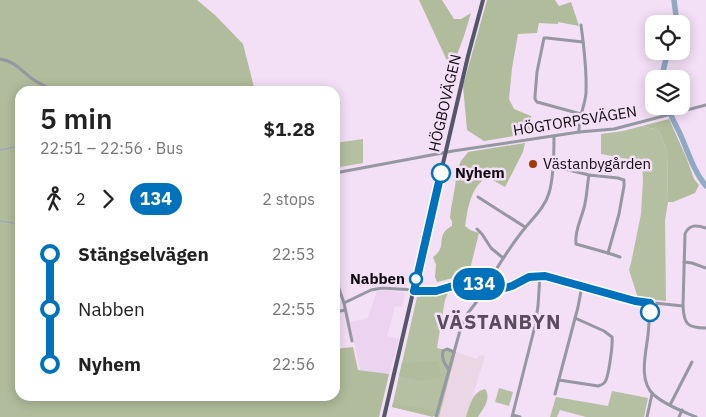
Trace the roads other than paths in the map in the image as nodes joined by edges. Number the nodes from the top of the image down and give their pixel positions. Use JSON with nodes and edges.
{"nodes":[{"id":1,"x":483,"y":0,"type":"edge"},
{"id":2,"x":581,"y":25,"type":"dead end"},
{"id":3,"x":582,"y":42,"type":"junction"},
{"id":4,"x":0,"y":59,"type":"edge"},
{"id":5,"x":44,"y":86,"type":"edge"},
{"id":6,"x":706,"y":105,"type":"edge"},
{"id":7,"x":581,"y":114,"type":"junction"},
{"id":8,"x":579,"y":132,"type":"junction"},
{"id":9,"x":554,"y":136,"type":"junction"},
{"id":10,"x":446,"y":152,"type":"junction"},
{"id":11,"x":553,"y":166,"type":"junction"},
{"id":12,"x":340,"y":171,"type":"edge"},
{"id":13,"x":589,"y":175,"type":"junction"},
{"id":14,"x":478,"y":197,"type":"dead end"},
{"id":15,"x":526,"y":227,"type":"junction"},
{"id":16,"x":706,"y":228,"type":"edge"},
{"id":17,"x":477,"y":229,"type":"dead end"},
{"id":18,"x":608,"y":253,"type":"junction"},
{"id":19,"x":620,"y":257,"type":"dead end"},
{"id":20,"x":503,"y":258,"type":"junction"},
{"id":21,"x":684,"y":262,"type":"junction"},
{"id":22,"x":706,"y":268,"type":"edge"},
{"id":23,"x":540,"y":276,"type":"junction"},
{"id":24,"x":486,"y":286,"type":"junction"},
{"id":25,"x":582,"y":286,"type":"junction"},
{"id":26,"x":340,"y":291,"type":"edge"},
{"id":27,"x":414,"y":291,"type":"junction"},
{"id":28,"x":478,"y":300,"type":"dead end"},
{"id":29,"x":344,"y":303,"type":"junction"},
{"id":30,"x":650,"y":303,"type":"junction"},
{"id":31,"x":683,"y":306,"type":"junction"},
{"id":32,"x":345,"y":310,"type":"junction"},
{"id":33,"x":340,"y":311,"type":"edge"},
{"id":34,"x":575,"y":318,"type":"junction"},
{"id":35,"x":706,"y":328,"type":"edge"},
{"id":36,"x":352,"y":341,"type":"dead end"},
{"id":37,"x":454,"y":352,"type":"junction"},
{"id":38,"x":692,"y":362,"type":"dead end"},
{"id":39,"x":449,"y":370,"type":"junction"},
{"id":40,"x":559,"y":380,"type":"junction"},
{"id":41,"x":555,"y":394,"type":"dead end"},
{"id":42,"x":652,"y":394,"type":"junction"},
{"id":43,"x":670,"y":405,"type":"junction"},
{"id":44,"x":682,"y":410,"type":"junction"},
{"id":45,"x":512,"y":416,"type":"edge"},
{"id":46,"x":384,"y":417,"type":"edge"},
{"id":47,"x":436,"y":417,"type":"edge"},
{"id":48,"x":520,"y":417,"type":"edge"},
{"id":49,"x":648,"y":417,"type":"edge"},
{"id":50,"x":679,"y":417,"type":"edge"},
{"id":51,"x":696,"y":417,"type":"edge"}],
"edges":[{"from":1,"to":10,"type":"main road","name":"HÖGBOVÄGEN"},
{"from":2,"to":3,"type":"street"},
{"from":3,"to":7,"type":"street"},
{"from":3,"to":7,"type":"street"},
{"from":4,"to":5,"type":"street"},
{"from":6,"to":8,"type":"street","name":"HÖGTORPSVÄGEN"},
{"from":7,"to":8,"type":"street"},
{"from":8,"to":9,"type":"street","name":"HÖGTORPSVÄGEN"},
{"from":9,"to":10,"type":"street","name":"HÖGTORPSVÄGEN"},
{"from":9,"to":11,"type":"street"},
{"from":10,"to":12,"type":"street","name":"HÖGTORPSVÄGEN"},
{"from":10,"to":27,"type":"main road","name":"HÖGBOVÄGEN"},
{"from":11,"to":13,"type":"street"},
{"from":11,"to":15,"type":"street"},
{"from":13,"to":18,"type":"street"},
{"from":13,"to":18,"type":"street"},
{"from":14,"to":15,"type":"street"},
{"from":15,"to":20,"type":"street"},
{"from":16,"to":21,"type":"street"},
{"from":17,"to":20,"type":"street"},
{"from":18,"to":19,"type":"street"},
{"from":20,"to":24,"type":"street"},
{"from":21,"to":22,"type":"street"},
{"from":21,"to":31,"type":"street"},
{"from":23,"to":24,"type":"street"},
{"from":23,"to":25,"type":"street"},
{"from":23,"to":45,"type":"street"},
{"from":24,"to":27,"type":"street"},
{"from":25,"to":30,"type":"street"},
{"from":25,"to":34,"type":"street"},
{"from":26,"to":29,"type":"street"},
{"from":27,"to":29,"type":"street"},
{"from":27,"to":46,"type":"main road","name":"HÖGBOVÄGEN"},
{"from":28,"to":37,"type":"street"},
{"from":29,"to":32,"type":"street"},
{"from":30,"to":31,"type":"street"},
{"from":30,"to":42,"type":"street"},
{"from":31,"to":35,"type":"street"},
{"from":32,"to":33,"type":"street"},
{"from":32,"to":36,"type":"street"},
{"from":34,"to":40,"type":"street"},
{"from":34,"to":40,"type":"street"},
{"from":37,"to":39,"type":"street"},
{"from":37,"to":39,"type":"street"},
{"from":38,"to":43,"type":"street"},
{"from":39,"to":47,"type":"street"},
{"from":40,"to":41,"type":"street"},
{"from":42,"to":43,"type":"street"},
{"from":42,"to":49,"type":"street"},
{"from":43,"to":44,"type":"street"},
{"from":44,"to":50,"type":"street"},
{"from":44,"to":51,"type":"street"},
{"from":45,"to":48,"type":"street"}]}
